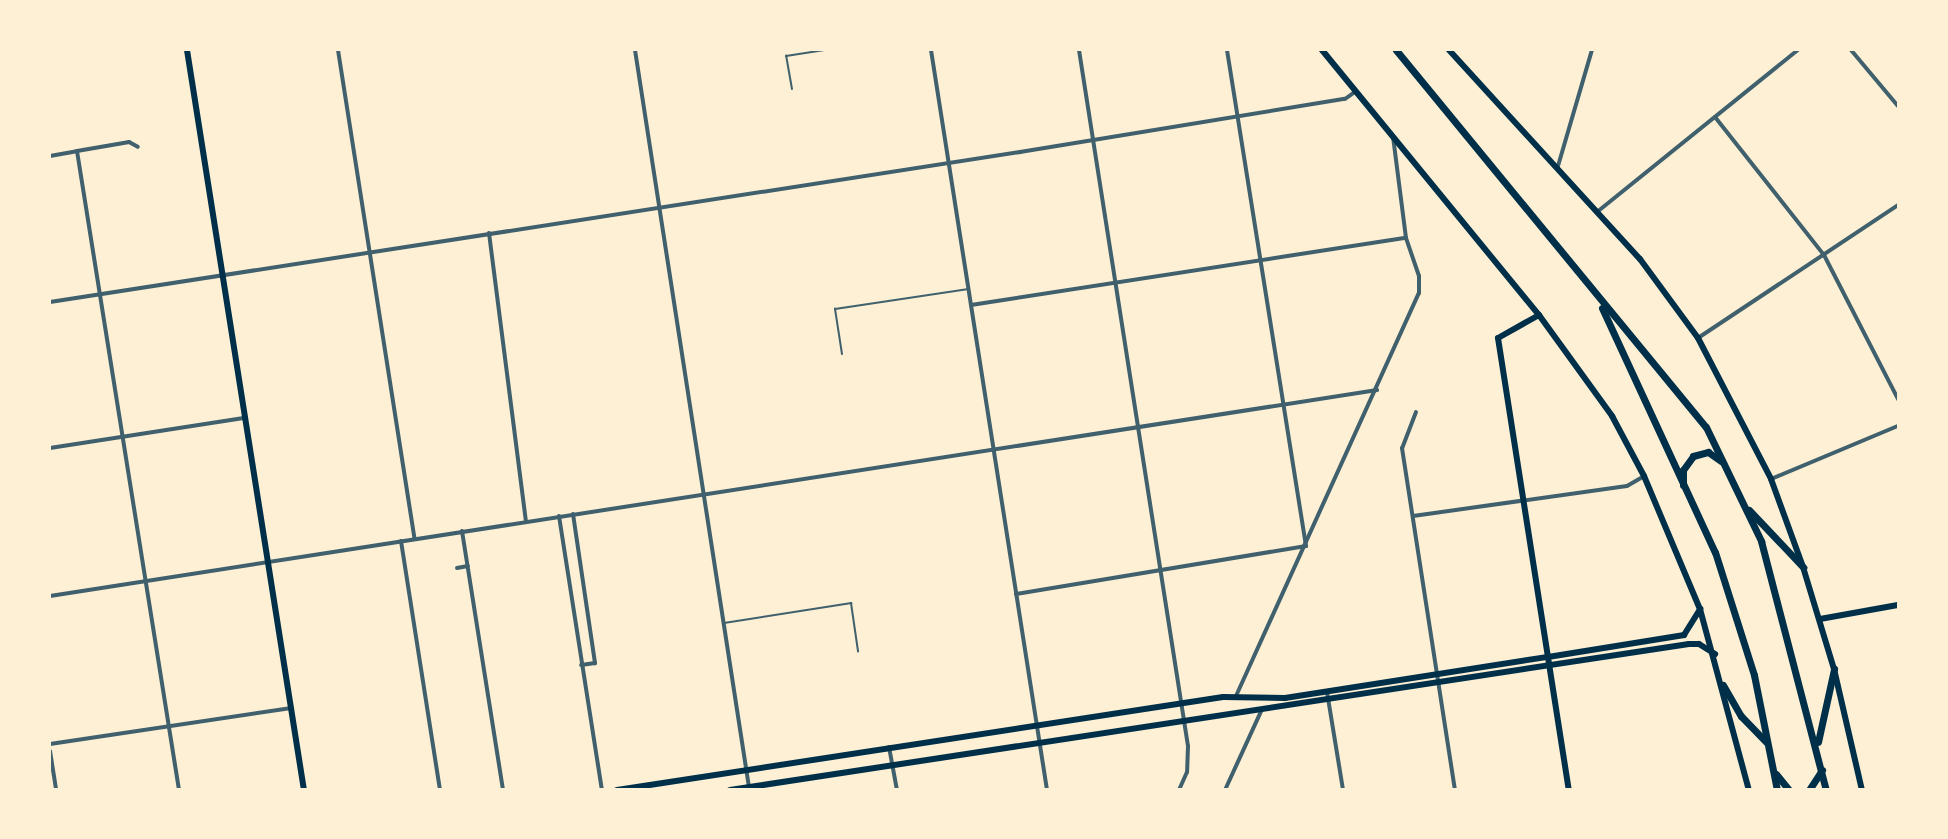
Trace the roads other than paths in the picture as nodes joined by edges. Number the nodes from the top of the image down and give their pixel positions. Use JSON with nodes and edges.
{"nodes":[{"id":1,"x":187,"y":50,"type":"edge"},
{"id":2,"x":338,"y":50,"type":"edge"},
{"id":3,"x":635,"y":50,"type":"edge"},
{"id":4,"x":825,"y":50,"type":"edge"},
{"id":5,"x":931,"y":50,"type":"edge"},
{"id":6,"x":1079,"y":50,"type":"edge"},
{"id":7,"x":1227,"y":50,"type":"edge"},
{"id":8,"x":1322,"y":50,"type":"edge"},
{"id":9,"x":1396,"y":50,"type":"edge"},
{"id":10,"x":1449,"y":50,"type":"edge"},
{"id":11,"x":1592,"y":50,"type":"edge"},
{"id":12,"x":1798,"y":50,"type":"edge"},
{"id":13,"x":1851,"y":50,"type":"edge"},
{"id":14,"x":792,"y":89,"type":"dead end"},
{"id":15,"x":1356,"y":91,"type":"junction"},
{"id":16,"x":1899,"y":106,"type":"edge"},
{"id":17,"x":1238,"y":115,"type":"junction"},
{"id":18,"x":1715,"y":117,"type":"junction"},
{"id":19,"x":1393,"y":136,"type":"junction"},
{"id":20,"x":1093,"y":138,"type":"junction"},
{"id":21,"x":138,"y":147,"type":"dead end"},
{"id":22,"x":77,"y":151,"type":"junction"},
{"id":23,"x":50,"y":156,"type":"edge"},
{"id":24,"x":950,"y":162,"type":"junction"},
{"id":25,"x":1558,"y":166,"type":"junction"},
{"id":26,"x":1899,"y":205,"type":"edge"},
{"id":27,"x":659,"y":206,"type":"junction"},
{"id":28,"x":1598,"y":212,"type":"junction"},
{"id":29,"x":489,"y":233,"type":"junction"},
{"id":30,"x":1407,"y":238,"type":"junction"},
{"id":31,"x":369,"y":252,"type":"junction"},
{"id":32,"x":1824,"y":255,"type":"junction"},
{"id":33,"x":1260,"y":261,"type":"junction"},
{"id":34,"x":222,"y":275,"type":"junction"},
{"id":35,"x":1116,"y":283,"type":"junction"},
{"id":36,"x":969,"y":289,"type":"junction"},
{"id":37,"x":98,"y":295,"type":"junction"},
{"id":38,"x":1597,"y":298,"type":"junction"},
{"id":39,"x":50,"y":302,"type":"edge"},
{"id":40,"x":971,"y":305,"type":"junction"},
{"id":41,"x":1539,"y":315,"type":"junction"},
{"id":42,"x":1698,"y":338,"type":"junction"},
{"id":43,"x":842,"y":354,"type":"dead end"},
{"id":44,"x":1377,"y":390,"type":"junction"},
{"id":45,"x":1899,"y":399,"type":"edge"},
{"id":46,"x":1282,"y":404,"type":"junction"},
{"id":47,"x":1416,"y":412,"type":"dead end"},
{"id":48,"x":245,"y":418,"type":"junction"},
{"id":49,"x":1899,"y":426,"type":"edge"},
{"id":50,"x":1138,"y":427,"type":"junction"},
{"id":51,"x":123,"y":437,"type":"junction"},
{"id":52,"x":50,"y":448,"type":"edge"},
{"id":53,"x":994,"y":449,"type":"junction"},
{"id":54,"x":1725,"y":464,"type":"junction"},
{"id":55,"x":1644,"y":476,"type":"junction"},
{"id":56,"x":1771,"y":478,"type":"junction"},
{"id":57,"x":1683,"y":489,"type":"junction"},
{"id":58,"x":704,"y":494,"type":"junction"},
{"id":59,"x":1524,"y":500,"type":"junction"},
{"id":60,"x":1744,"y":505,"type":"junction"},
{"id":61,"x":573,"y":514,"type":"junction"},
{"id":62,"x":559,"y":516,"type":"junction"},
{"id":63,"x":1413,"y":516,"type":"junction"},
{"id":64,"x":526,"y":522,"type":"junction"},
{"id":65,"x":462,"y":531,"type":"junction"},
{"id":66,"x":415,"y":539,"type":"junction"},
{"id":67,"x":401,"y":541,"type":"junction"},
{"id":68,"x":1306,"y":546,"type":"junction"},
{"id":69,"x":269,"y":561,"type":"junction"},
{"id":70,"x":468,"y":566,"type":"junction"},
{"id":71,"x":1803,"y":567,"type":"junction"},
{"id":72,"x":458,"y":568,"type":"dead end"},
{"id":73,"x":1160,"y":570,"type":"junction"},
{"id":74,"x":146,"y":582,"type":"junction"},
{"id":75,"x":1016,"y":594,"type":"junction"},
{"id":76,"x":50,"y":596,"type":"edge"},
{"id":77,"x":1897,"y":607,"type":"edge"},
{"id":78,"x":1700,"y":609,"type":"junction"},
{"id":79,"x":1820,"y":619,"type":"junction"},
{"id":80,"x":724,"y":623,"type":"junction"},
{"id":81,"x":858,"y":651,"type":"dead end"},
{"id":82,"x":1714,"y":654,"type":"junction"},
{"id":83,"x":1548,"y":657,"type":"junction"},
{"id":84,"x":581,"y":665,"type":"junction"},
{"id":85,"x":1550,"y":666,"type":"junction"},
{"id":86,"x":1834,"y":669,"type":"junction"},
{"id":87,"x":1437,"y":675,"type":"junction"},
{"id":88,"x":1439,"y":683,"type":"junction"},
{"id":89,"x":1723,"y":685,"type":"junction"},
{"id":90,"x":1327,"y":692,"type":"junction"},
{"id":91,"x":1236,"y":696,"type":"junction"},
{"id":92,"x":1329,"y":700,"type":"junction"},
{"id":93,"x":1181,"y":703,"type":"junction"},
{"id":94,"x":291,"y":708,"type":"junction"},
{"id":95,"x":1262,"y":709,"type":"junction"},
{"id":96,"x":1183,"y":718,"type":"junction"},
{"id":97,"x":168,"y":724,"type":"junction"},
{"id":98,"x":1037,"y":726,"type":"junction"},
{"id":99,"x":1039,"y":741,"type":"junction"},
{"id":100,"x":1767,"y":743,"type":"junction"},
{"id":101,"x":50,"y":744,"type":"edge"},
{"id":102,"x":889,"y":747,"type":"junction"},
{"id":103,"x":1818,"y":748,"type":"junction"},
{"id":104,"x":50,"y":751,"type":"edge"},
{"id":105,"x":893,"y":764,"type":"junction"},
{"id":106,"x":1771,"y":764,"type":"junction"},
{"id":107,"x":746,"y":768,"type":"junction"},
{"id":108,"x":1822,"y":769,"type":"junction"},
{"id":109,"x":750,"y":788,"type":"edge"},
{"id":110,"x":56,"y":789,"type":"edge"},
{"id":111,"x":179,"y":789,"type":"edge"},
{"id":112,"x":304,"y":789,"type":"edge"},
{"id":113,"x":440,"y":789,"type":"edge"},
{"id":114,"x":503,"y":789,"type":"edge"},
{"id":115,"x":602,"y":789,"type":"edge"},
{"id":116,"x":617,"y":789,"type":"edge"},
{"id":117,"x":730,"y":789,"type":"edge"},
{"id":118,"x":897,"y":789,"type":"edge"},
{"id":119,"x":1047,"y":789,"type":"edge"},
{"id":120,"x":1179,"y":789,"type":"edge"},
{"id":121,"x":1225,"y":789,"type":"edge"},
{"id":122,"x":1342,"y":789,"type":"edge"},
{"id":123,"x":1455,"y":789,"type":"edge"},
{"id":124,"x":1569,"y":789,"type":"edge"},
{"id":125,"x":1749,"y":789,"type":"edge"},
{"id":126,"x":1777,"y":789,"type":"edge"},
{"id":127,"x":1789,"y":789,"type":"edge"},
{"id":128,"x":1809,"y":789,"type":"edge"},
{"id":129,"x":1826,"y":789,"type":"edge"},
{"id":130,"x":1862,"y":789,"type":"edge"}],
"edges":[{"from":1,"to":34,"type":"main road"},
{"from":2,"to":31,"type":"street"},
{"from":3,"to":27,"type":"street"},
{"from":4,"to":14,"type":"lane"},
{"from":5,"to":24,"type":"street"},
{"from":6,"to":20,"type":"street"},
{"from":7,"to":17,"type":"street"},
{"from":8,"to":15,"type":"main road"},
{"from":9,"to":38,"type":"highway"},
{"from":10,"to":25,"type":"main road"},
{"from":11,"to":25,"type":"street"},
{"from":12,"to":18,"type":"street"},
{"from":13,"to":16,"type":"street"},
{"from":15,"to":17,"type":"street"},
{"from":15,"to":19,"type":"main road"},
{"from":17,"to":20,"type":"street"},
{"from":17,"to":33,"type":"street"},
{"from":18,"to":28,"type":"street"},
{"from":18,"to":32,"type":"street"},
{"from":19,"to":30,"type":"street"},
{"from":19,"to":41,"type":"main road"},
{"from":20,"to":24,"type":"street"},
{"from":20,"to":35,"type":"street"},
{"from":21,"to":22,"type":"street"},
{"from":22,"to":23,"type":"street"},
{"from":22,"to":37,"type":"street"},
{"from":24,"to":27,"type":"street"},
{"from":24,"to":36,"type":"street"},
{"from":25,"to":28,"type":"main road"},
{"from":26,"to":32,"type":"street"},
{"from":27,"to":29,"type":"street"},
{"from":27,"to":58,"type":"street"},
{"from":28,"to":42,"type":"main road"},
{"from":29,"to":31,"type":"street"},
{"from":29,"to":64,"type":"street"},
{"from":30,"to":33,"type":"street"},
{"from":30,"to":44,"type":"street"},
{"from":31,"to":34,"type":"street"},
{"from":31,"to":66,"type":"street"},
{"from":32,"to":42,"type":"street"},
{"from":32,"to":45,"type":"street"},
{"from":33,"to":35,"type":"street"},
{"from":33,"to":46,"type":"street"},
{"from":34,"to":37,"type":"street"},
{"from":34,"to":48,"type":"main road"},
{"from":35,"to":40,"type":"street"},
{"from":35,"to":50,"type":"street"},
{"from":36,"to":40,"type":"street"},
{"from":36,"to":43,"type":"lane"},
{"from":37,"to":39,"type":"street"},
{"from":37,"to":51,"type":"street"},
{"from":38,"to":54,"type":"highway"},
{"from":38,"to":57,"type":"highway"},
{"from":40,"to":53,"type":"street"},
{"from":41,"to":55,"type":"main road"},
{"from":41,"to":59,"type":"main road"},
{"from":42,"to":56,"type":"main road"},
{"from":44,"to":46,"type":"street"},
{"from":44,"to":68,"type":"street"},
{"from":46,"to":50,"type":"street"},
{"from":46,"to":68,"type":"street"},
{"from":47,"to":63,"type":"street"},
{"from":48,"to":51,"type":"street"},
{"from":48,"to":69,"type":"main road"},
{"from":49,"to":56,"type":"street"},
{"from":50,"to":53,"type":"street"},
{"from":50,"to":73,"type":"street"},
{"from":51,"to":52,"type":"street"},
{"from":51,"to":74,"type":"street"},
{"from":53,"to":58,"type":"street"},
{"from":53,"to":75,"type":"street"},
{"from":54,"to":57,"type":"highway"},
{"from":54,"to":60,"type":"highway"},
{"from":55,"to":59,"type":"street"},
{"from":55,"to":78,"type":"main road"},
{"from":56,"to":71,"type":"main road"},
{"from":57,"to":100,"type":"highway"},
{"from":58,"to":61,"type":"street"},
{"from":58,"to":80,"type":"street"},
{"from":59,"to":63,"type":"street"},
{"from":59,"to":83,"type":"main road"},
{"from":60,"to":71,"type":"highway"},
{"from":60,"to":103,"type":"highway"},
{"from":61,"to":62,"type":"street"},
{"from":61,"to":84,"type":"street"},
{"from":62,"to":64,"type":"street"},
{"from":62,"to":84,"type":"street"},
{"from":63,"to":87,"type":"street"},
{"from":64,"to":65,"type":"street"},
{"from":65,"to":66,"type":"street"},
{"from":65,"to":70,"type":"street"},
{"from":66,"to":67,"type":"street"},
{"from":67,"to":69,"type":"street"},
{"from":67,"to":113,"type":"street"},
{"from":68,"to":73,"type":"street"},
{"from":68,"to":91,"type":"street"},
{"from":69,"to":74,"type":"street"},
{"from":69,"to":94,"type":"main road"},
{"from":70,"to":72,"type":"street"},
{"from":70,"to":114,"type":"street"},
{"from":71,"to":79,"type":"main road"},
{"from":73,"to":75,"type":"street"},
{"from":73,"to":93,"type":"street"},
{"from":74,"to":76,"type":"street"},
{"from":74,"to":97,"type":"street"},
{"from":75,"to":98,"type":"street"},
{"from":77,"to":79,"type":"main road"},
{"from":78,"to":82,"type":"main road"},
{"from":78,"to":83,"type":"main road"},
{"from":79,"to":86,"type":"main road"},
{"from":80,"to":81,"type":"lane"},
{"from":80,"to":107,"type":"street"},
{"from":82,"to":85,"type":"main road"},
{"from":82,"to":89,"type":"main road"},
{"from":83,"to":85,"type":"main road"},
{"from":83,"to":87,"type":"main road"},
{"from":84,"to":115,"type":"street"},
{"from":85,"to":88,"type":"main road"},
{"from":85,"to":124,"type":"main road"},
{"from":86,"to":103,"type":"highway"},
{"from":86,"to":130,"type":"main road"},
{"from":87,"to":88,"type":"street"},
{"from":87,"to":90,"type":"main road"},
{"from":88,"to":92,"type":"main road"},
{"from":88,"to":123,"type":"street"},
{"from":89,"to":100,"type":"highway"},
{"from":89,"to":125,"type":"main road"},
{"from":90,"to":91,"type":"main road"},
{"from":90,"to":92,"type":"street"},
{"from":91,"to":93,"type":"main road"},
{"from":92,"to":95,"type":"main road"},
{"from":92,"to":122,"type":"street"},
{"from":93,"to":96,"type":"street"},
{"from":93,"to":98,"type":"main road"},
{"from":94,"to":97,"type":"street"},
{"from":94,"to":112,"type":"main road"},
{"from":95,"to":96,"type":"main road"},
{"from":95,"to":121,"type":"street"},
{"from":96,"to":99,"type":"main road"},
{"from":96,"to":120,"type":"street"},
{"from":97,"to":101,"type":"street"},
{"from":97,"to":111,"type":"street"},
{"from":98,"to":99,"type":"street"},
{"from":98,"to":102,"type":"main road"},
{"from":99,"to":105,"type":"main road"},
{"from":99,"to":119,"type":"street"},
{"from":100,"to":106,"type":"highway"},
{"from":102,"to":105,"type":"street"},
{"from":102,"to":107,"type":"main road"},
{"from":103,"to":108,"type":"highway"},
{"from":104,"to":110,"type":"street"},
{"from":105,"to":109,"type":"main road"},
{"from":105,"to":118,"type":"street"},
{"from":106,"to":126,"type":"highway"},
{"from":106,"to":127,"type":"highway"},
{"from":107,"to":109,"type":"street"},
{"from":107,"to":116,"type":"main road"},
{"from":108,"to":128,"type":"highway"},
{"from":108,"to":129,"type":"highway"},
{"from":109,"to":117,"type":"main road"}]}
